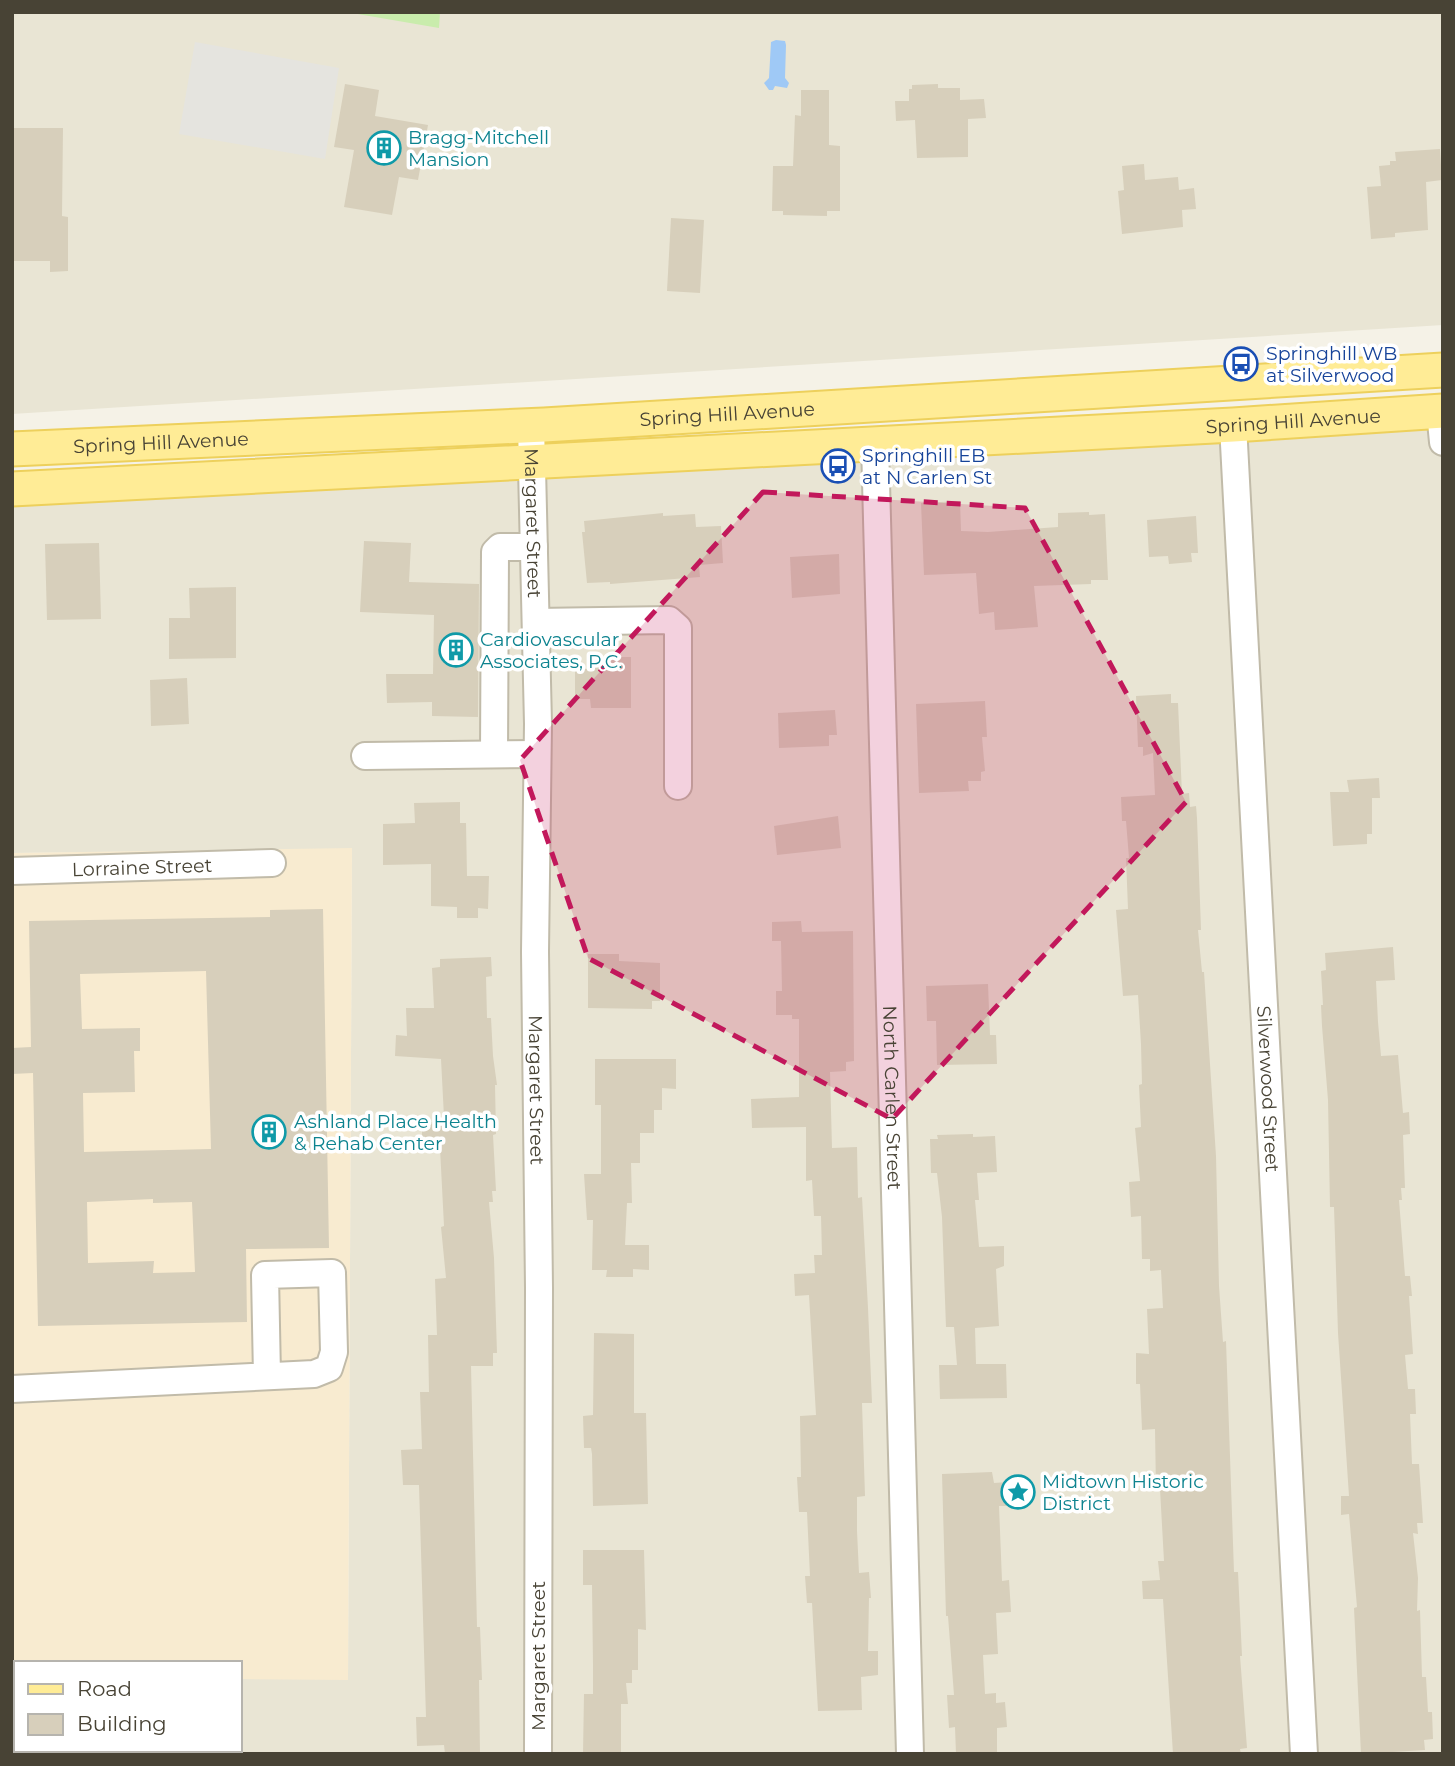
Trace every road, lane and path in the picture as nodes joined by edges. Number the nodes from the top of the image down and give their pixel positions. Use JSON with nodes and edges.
{"nodes":[{"id":1,"x":1443,"y":370,"type":"edge"},
{"id":2,"x":1442,"y":421,"type":"edge"},
{"id":3,"x":531,"y":425,"type":"junction"},
{"id":4,"x":1233,"y":425,"type":"junction"},
{"id":5,"x":875,"y":444,"type":"junction"},
{"id":6,"x":12,"y":449,"type":"edge"},
{"id":7,"x":532,"y":462,"type":"junction"},
{"id":8,"x":12,"y":489,"type":"edge"},
{"id":9,"x":534,"y":547,"type":"junction"},
{"id":10,"x":536,"y":622,"type":"junction"},
{"id":11,"x":495,"y":651,"type":"junction"},
{"id":12,"x":536,"y":651,"type":"junction"},
{"id":13,"x":494,"y":754,"type":"junction"},
{"id":14,"x":537,"y":754,"type":"junction"},
{"id":15,"x":365,"y":756,"type":"dead end"},
{"id":16,"x":678,"y":786,"type":"dead end"},
{"id":17,"x":272,"y":863,"type":"dead end"},
{"id":18,"x":12,"y":872,"type":"edge"},
{"id":19,"x":267,"y":1376,"type":"dead end"},
{"id":20,"x":12,"y":1389,"type":"edge"},
{"id":21,"x":538,"y":1754,"type":"edge"},
{"id":22,"x":910,"y":1754,"type":"edge"},
{"id":23,"x":1304,"y":1754,"type":"edge"}],
"edges":[{"from":1,"to":3,"type":"main road","name":"Spring Hill Avenue"},
{"from":2,"to":4,"type":"main road","name":"Spring Hill Avenue"},
{"from":3,"to":6,"type":"main road","name":"Spring Hill Avenue"},
{"from":3,"to":7,"type":"street","name":"Margaret Street"},
{"from":4,"to":5,"type":"main road","name":"Spring Hill Avenue"},
{"from":4,"to":23,"type":"street","name":"Silverwood Street"},
{"from":5,"to":7,"type":"main road","name":"Spring Hill Avenue"},
{"from":5,"to":22,"type":"street","name":"North Carlen Street"},
{"from":7,"to":8,"type":"main road","name":"Spring Hill Avenue"},
{"from":7,"to":9,"type":"street","name":"Margaret Street"},
{"from":9,"to":10,"type":"street","name":"Margaret Street"},
{"from":9,"to":11,"type":"street"},
{"from":10,"to":12,"type":"street","name":"Margaret Street"},
{"from":10,"to":16,"type":"street"},
{"from":11,"to":12,"type":"street"},
{"from":11,"to":13,"type":"street"},
{"from":12,"to":14,"type":"street","name":"Margaret Street"},
{"from":13,"to":14,"type":"street"},
{"from":13,"to":15,"type":"street"},
{"from":14,"to":21,"type":"street","name":"Margaret Street"},
{"from":17,"to":18,"type":"street","name":"Lorraine Street"},
{"from":19,"to":20,"type":"street"}]}
